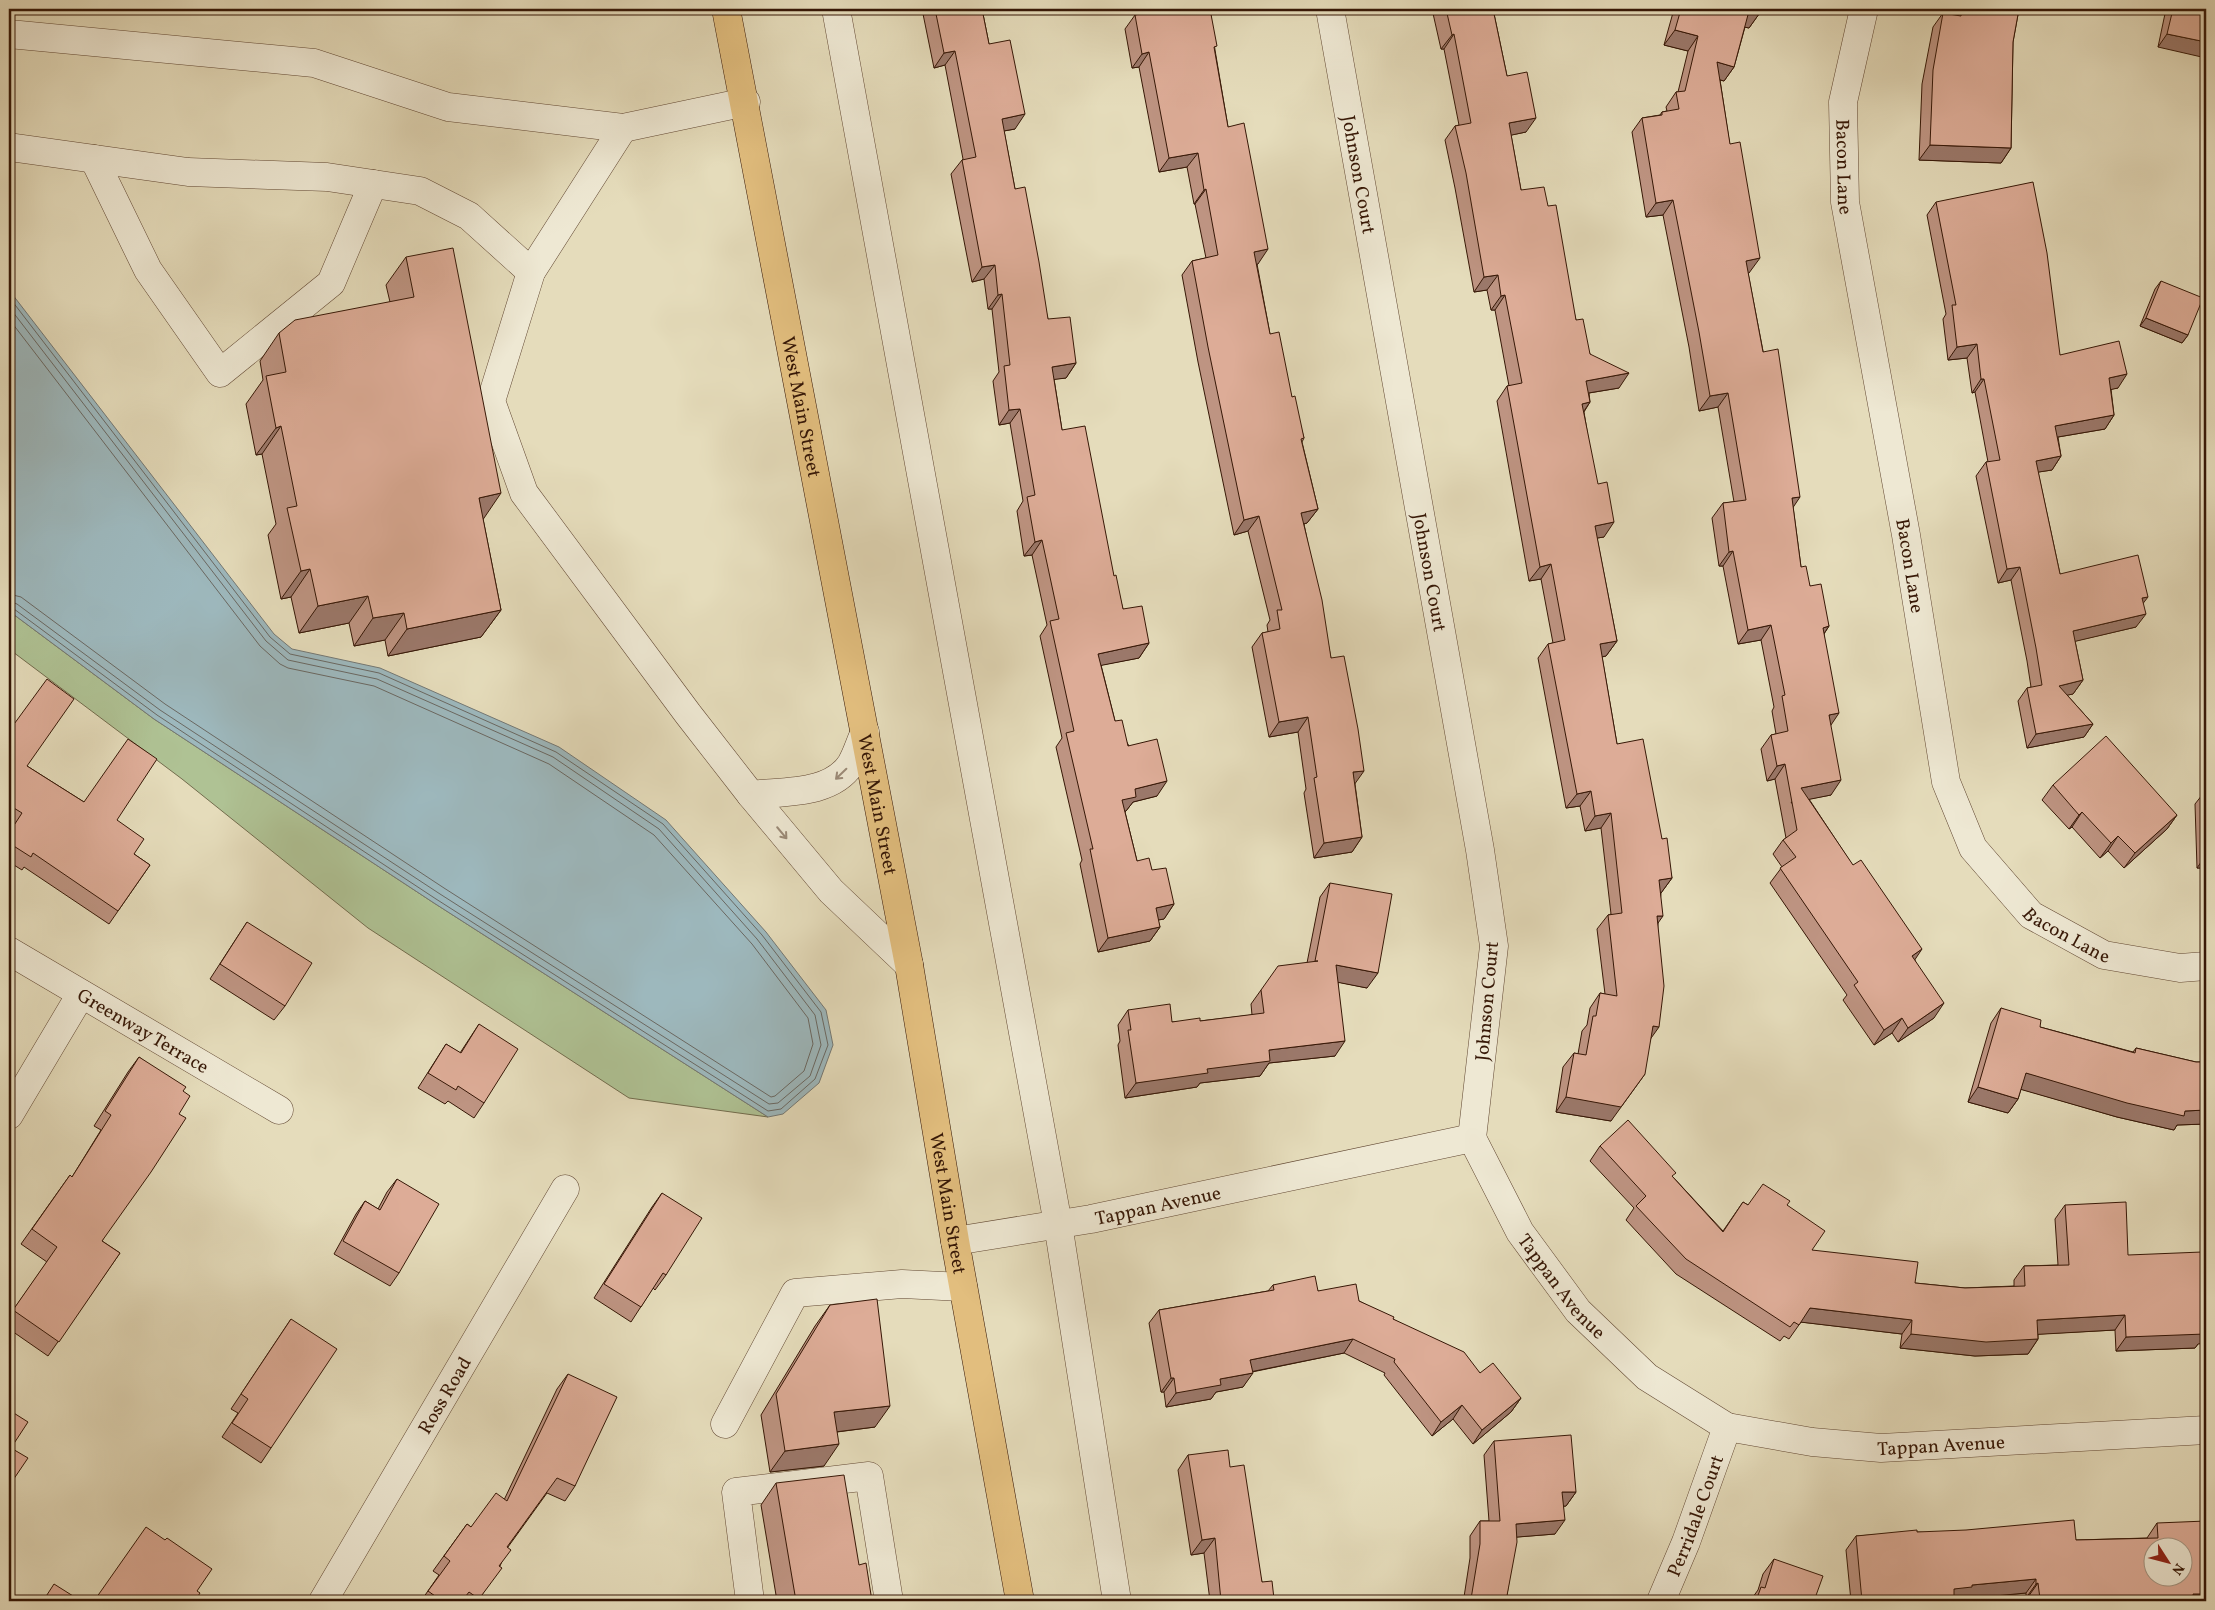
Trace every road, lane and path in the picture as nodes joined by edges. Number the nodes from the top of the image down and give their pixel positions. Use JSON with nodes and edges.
{"nodes":[{"id":1,"x":726,"y":9,"type":"edge"},
{"id":2,"x":836,"y":9,"type":"edge"},
{"id":3,"x":1330,"y":9,"type":"edge"},
{"id":4,"x":1864,"y":9,"type":"edge"},
{"id":5,"x":9,"y":34,"type":"edge"},
{"id":6,"x":746,"y":102,"type":"junction"},
{"id":7,"x":623,"y":128,"type":"junction"},
{"id":8,"x":9,"y":147,"type":"edge"},
{"id":9,"x":94,"y":159,"type":"junction"},
{"id":10,"x":374,"y":184,"type":"junction"},
{"id":11,"x":531,"y":272,"type":"junction"},
{"id":12,"x":865,"y":732,"type":"junction"},
{"id":13,"x":751,"y":796,"type":"junction"},
{"id":14,"x":9,"y":951,"type":"edge"},
{"id":15,"x":909,"y":965,"type":"junction"},
{"id":16,"x":2206,"y":966,"type":"edge"},
{"id":17,"x":81,"y":994,"type":"junction"},
{"id":18,"x":279,"y":1110,"type":"dead end"},
{"id":19,"x":9,"y":1115,"type":"edge"},
{"id":20,"x":1472,"y":1138,"type":"junction"},
{"id":21,"x":565,"y":1189,"type":"dead end"},
{"id":22,"x":1058,"y":1224,"type":"junction"},
{"id":23,"x":955,"y":1241,"type":"junction"},
{"id":24,"x":963,"y":1287,"type":"junction"},
{"id":25,"x":725,"y":1424,"type":"dead end"},
{"id":26,"x":1728,"y":1427,"type":"junction"},
{"id":27,"x":2206,"y":1430,"type":"edge"},
{"id":28,"x":323,"y":1601,"type":"edge"},
{"id":29,"x":750,"y":1601,"type":"edge"},
{"id":30,"x":889,"y":1601,"type":"edge"},
{"id":31,"x":1020,"y":1601,"type":"edge"},
{"id":32,"x":1117,"y":1601,"type":"edge"},
{"id":33,"x":1662,"y":1601,"type":"edge"}],
"edges":[{"from":1,"to":6,"type":"main road","name":"West Main Street"},
{"from":2,"to":22,"type":"street"},
{"from":3,"to":20,"type":"street","name":"Johnson Court"},
{"from":4,"to":16,"type":"street","name":"Bacon Lane"},
{"from":5,"to":7,"type":"street"},
{"from":6,"to":7,"type":"street"},
{"from":6,"to":12,"type":"main road","name":"West Main Street"},
{"from":7,"to":11,"type":"street"},
{"from":8,"to":9,"type":"street"},
{"from":9,"to":10,"type":"street"},
{"from":9,"to":10,"type":"street"},
{"from":10,"to":11,"type":"street"},
{"from":11,"to":13,"type":"street"},
{"from":12,"to":13,"type":"street","one_way":true},
{"from":12,"to":15,"type":"main road","name":"West Main Street"},
{"from":13,"to":15,"type":"street","one_way":true},
{"from":14,"to":17,"type":"street","name":"Greenway Terrace"},
{"from":15,"to":23,"type":"main road","name":"West Main Street"},
{"from":17,"to":18,"type":"street","name":"Greenway Terrace"},
{"from":17,"to":19,"type":"street"},
{"from":20,"to":22,"type":"street","name":"Tappan Avenue"},
{"from":20,"to":26,"type":"street","name":"Tappan Avenue"},
{"from":21,"to":28,"type":"street","name":"Ross Road"},
{"from":22,"to":23,"type":"street","name":"Tappan Avenue"},
{"from":22,"to":32,"type":"street"},
{"from":23,"to":24,"type":"main road","name":"West Main Street"},
{"from":24,"to":25,"type":"street"},
{"from":24,"to":31,"type":"main road","name":"West Main Street"},
{"from":26,"to":27,"type":"street","name":"Tappan Avenue"},
{"from":26,"to":33,"type":"street","name":"Perridale Court"},
{"from":29,"to":30,"type":"street"}]}
